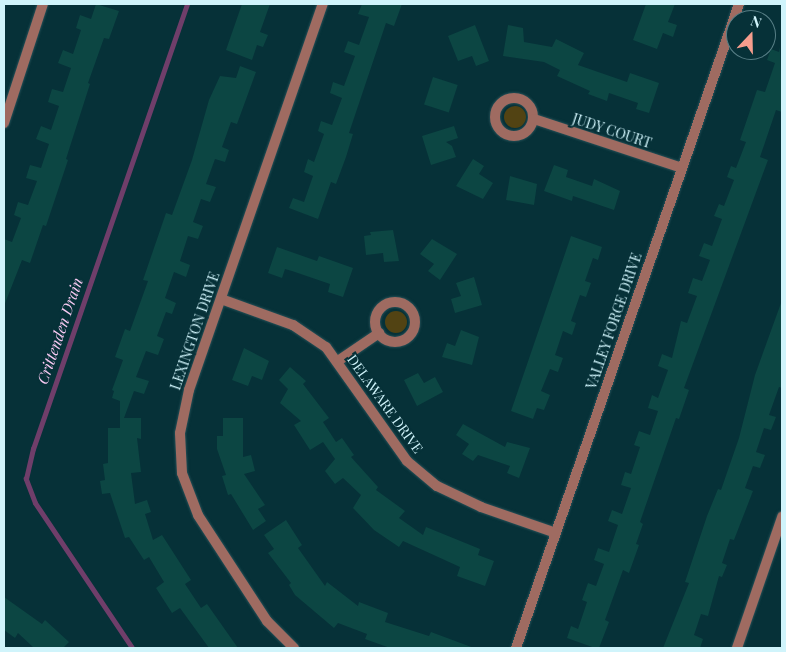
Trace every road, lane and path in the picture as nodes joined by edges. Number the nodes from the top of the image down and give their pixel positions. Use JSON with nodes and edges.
{"nodes":[{"id":1,"x":43,"y":4,"type":"edge"},
{"id":2,"x":323,"y":4,"type":"edge"},
{"id":3,"x":739,"y":4,"type":"edge"},
{"id":4,"x":534,"y":119,"type":"dead end"},
{"id":5,"x":4,"y":122,"type":"edge"},
{"id":6,"x":682,"y":168,"type":"junction"},
{"id":7,"x":221,"y":299,"type":"junction"},
{"id":8,"x":379,"y":333,"type":"dead end"},
{"id":9,"x":338,"y":361,"type":"junction"},
{"id":10,"x":782,"y":517,"type":"edge"},
{"id":11,"x":556,"y":533,"type":"junction"},
{"id":12,"x":294,"y":648,"type":"edge"},
{"id":13,"x":516,"y":648,"type":"edge"},
{"id":14,"x":737,"y":648,"type":"edge"}],
"edges":[{"from":1,"to":5,"type":"street"},
{"from":2,"to":7,"type":"street","name":"LEXINGTON DRIVE"},
{"from":3,"to":6,"type":"street","name":"VALLEY FORGE DRIVE"},
{"from":4,"to":6,"type":"street","name":"JUDY COURT"},
{"from":6,"to":11,"type":"street","name":"VALLEY FORGE DRIVE"},
{"from":7,"to":9,"type":"street","name":"DELAWARE DRIVE"},
{"from":7,"to":12,"type":"street","name":"LEXINGTON DRIVE"},
{"from":8,"to":9,"type":"street"},
{"from":9,"to":11,"type":"street","name":"DELAWARE DRIVE"},
{"from":10,"to":14,"type":"street"},
{"from":11,"to":13,"type":"street","name":"VALLEY FORGE DRIVE"}]}
